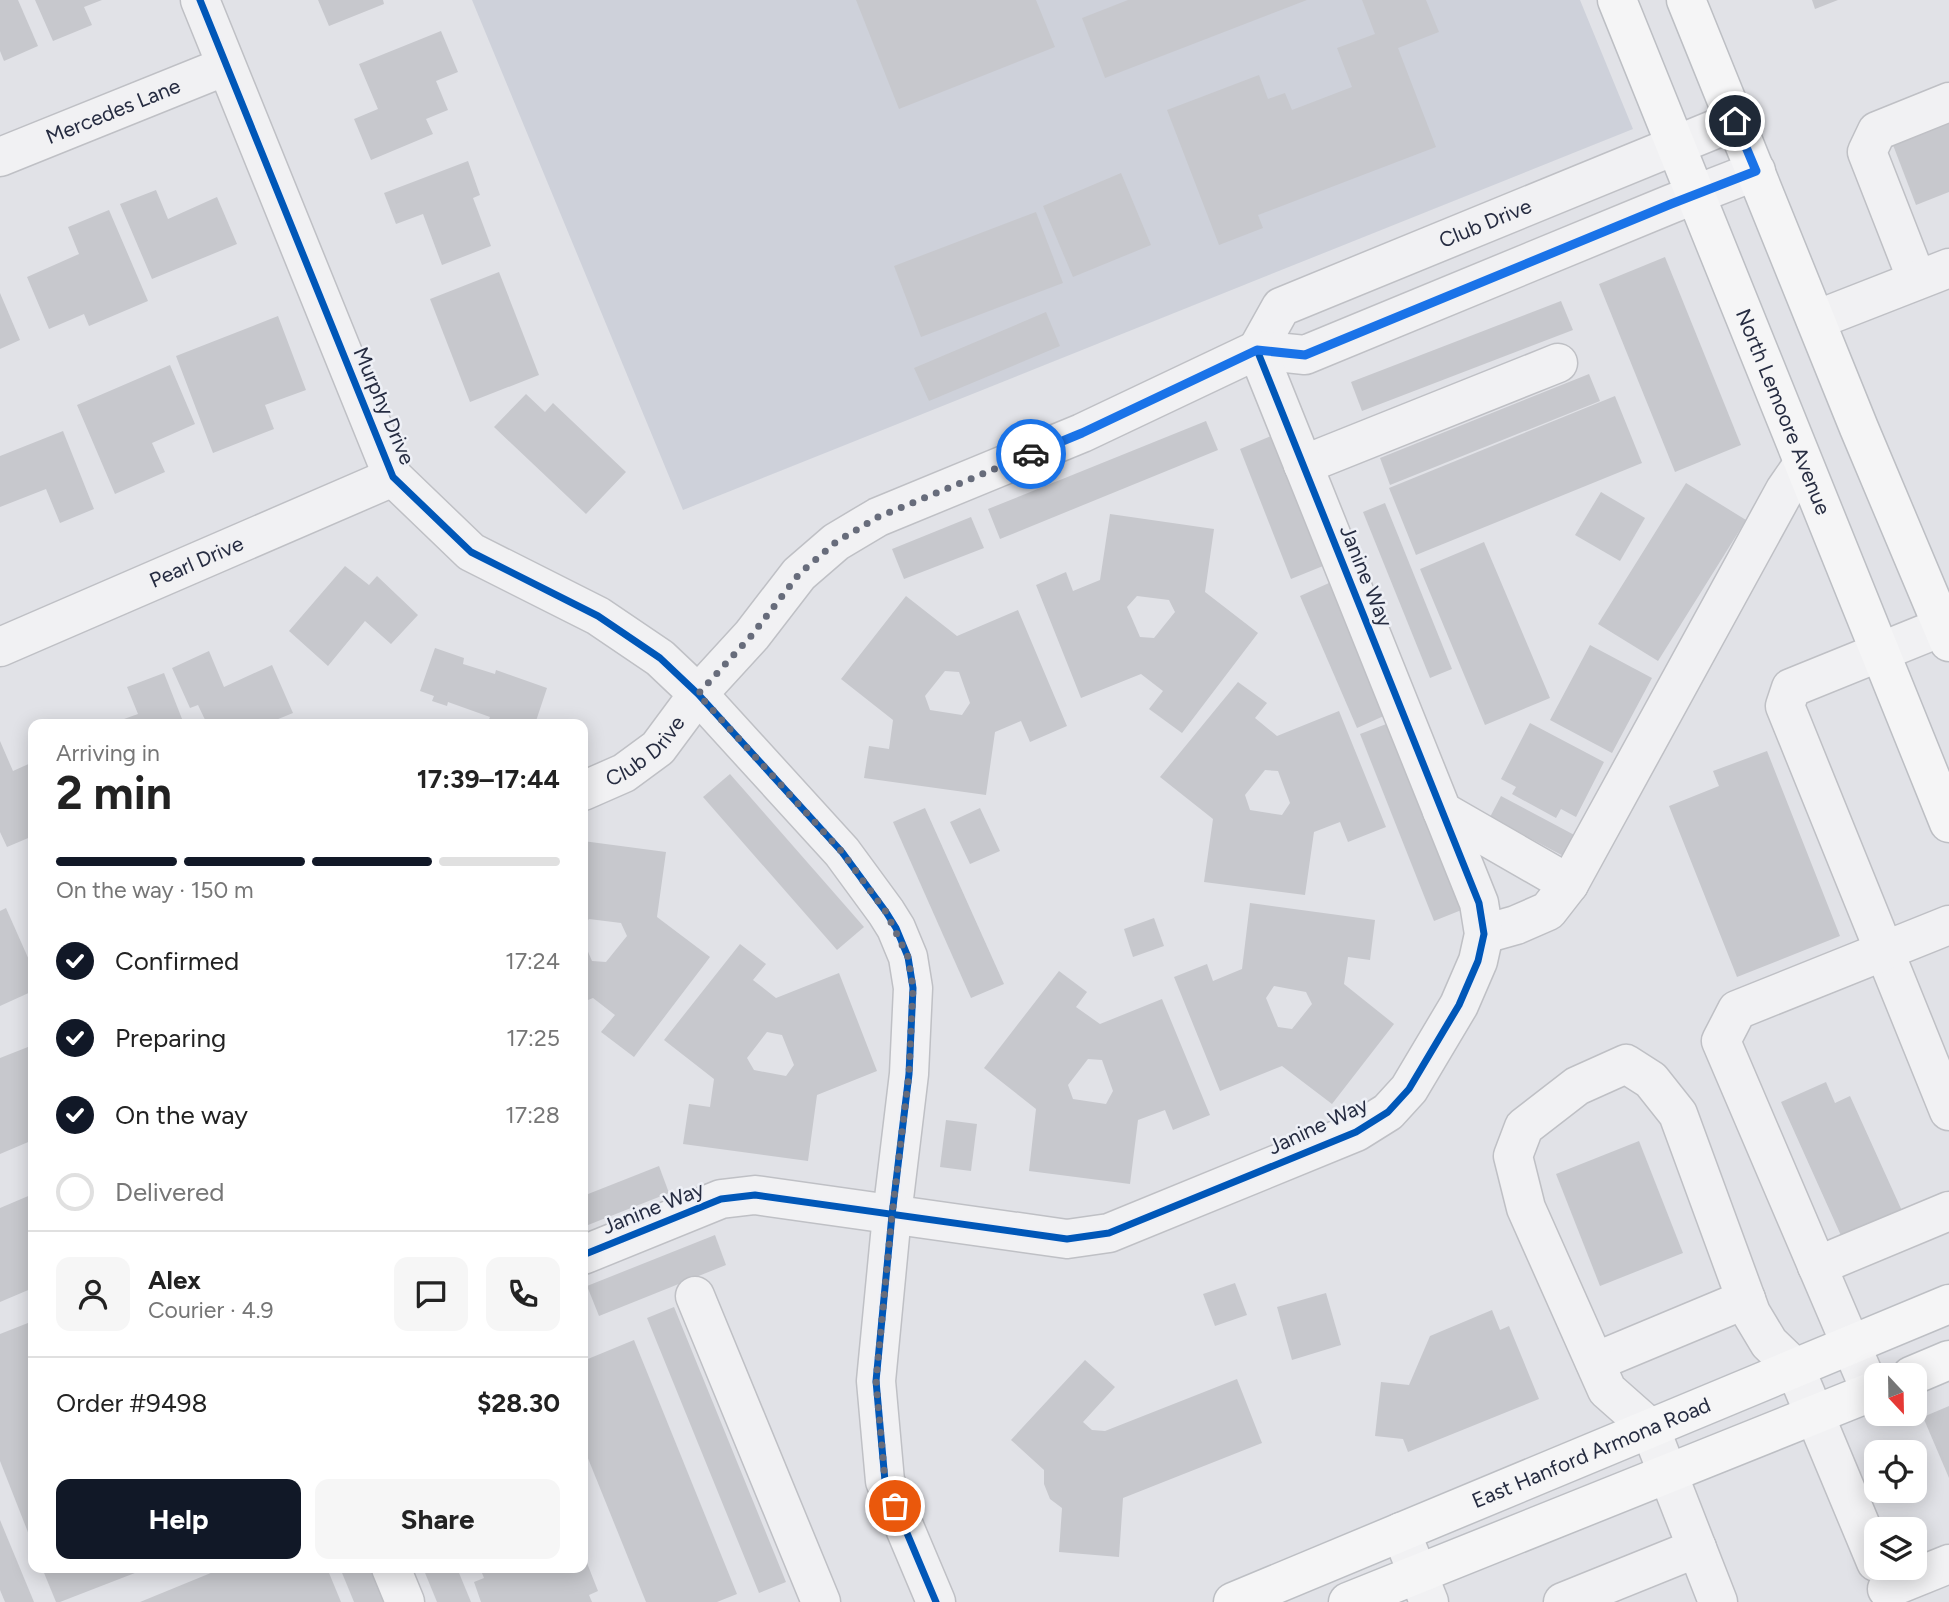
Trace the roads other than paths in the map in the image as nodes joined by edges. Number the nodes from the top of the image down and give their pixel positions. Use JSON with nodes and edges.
{"nodes":[{"id":1,"x":200,"y":0,"type":"edge"},
{"id":2,"x":1617,"y":0,"type":"edge"},
{"id":3,"x":1686,"y":0,"type":"edge"},
{"id":4,"x":226,"y":66,"type":"junction"},
{"id":5,"x":1949,"y":102,"type":"edge"},
{"id":6,"x":1735,"y":121,"type":"junction"},
{"id":7,"x":1676,"y":145,"type":"junction"},
{"id":8,"x":0,"y":157,"type":"edge"},
{"id":9,"x":1756,"y":171,"type":"junction"},
{"id":10,"x":1696,"y":194,"type":"junction"},
{"id":11,"x":1933,"y":274,"type":"edge"},
{"id":12,"x":1816,"y":320,"type":"junction"},
{"id":13,"x":1257,"y":350,"type":"junction"},
{"id":14,"x":1558,"y":363,"type":"dead end"},
{"id":15,"x":1803,"y":464,"type":"junction"},
{"id":16,"x":1303,"y":465,"type":"junction"},
{"id":17,"x":393,"y":477,"type":"junction"},
{"id":18,"x":1947,"y":631,"type":"edge"},
{"id":19,"x":0,"y":647,"type":"edge"},
{"id":20,"x":1880,"y":652,"type":"junction"},
{"id":21,"x":698,"y":694,"type":"junction"},
{"id":22,"x":588,"y":789,"type":"edge"},
{"id":23,"x":1442,"y":811,"type":"junction"},
{"id":24,"x":1949,"y":821,"type":"edge"},
{"id":25,"x":1569,"y":884,"type":"junction"},
{"id":26,"x":1949,"y":925,"type":"edge"},
{"id":27,"x":1484,"y":934,"type":"junction"},
{"id":28,"x":1884,"y":950,"type":"junction"},
{"id":29,"x":1949,"y":1111,"type":"edge"},
{"id":30,"x":1949,"y":1211,"type":"edge"},
{"id":31,"x":892,"y":1215,"type":"junction"},
{"id":32,"x":588,"y":1253,"type":"edge"},
{"id":33,"x":1818,"y":1266,"type":"junction"},
{"id":34,"x":695,"y":1296,"type":"dead end"},
{"id":35,"x":1746,"y":1299,"type":"junction"},
{"id":36,"x":1949,"y":1304,"type":"edge"},
{"id":37,"x":1851,"y":1345,"type":"junction"},
{"id":38,"x":1949,"y":1360,"type":"edge"},
{"id":39,"x":1595,"y":1362,"type":"junction"},
{"id":40,"x":1796,"y":1368,"type":"junction"},
{"id":41,"x":1927,"y":1369,"type":"edge"},
{"id":42,"x":1864,"y":1372,"type":"edge"},
{"id":43,"x":1864,"y":1395,"type":"edge"},
{"id":44,"x":1815,"y":1414,"type":"junction"},
{"id":45,"x":1650,"y":1428,"type":"junction"},
{"id":46,"x":1667,"y":1474,"type":"junction"},
{"id":47,"x":1401,"y":1532,"type":"junction"},
{"id":48,"x":1864,"y":1534,"type":"edge"},
{"id":49,"x":1697,"y":1549,"type":"junction"},
{"id":50,"x":1949,"y":1564,"type":"edge"},
{"id":51,"x":1927,"y":1569,"type":"edge"},
{"id":52,"x":393,"y":1573,"type":"edge"},
{"id":53,"x":1424,"y":1588,"type":"edge"},
{"id":54,"x":405,"y":1602,"type":"edge"},
{"id":55,"x":821,"y":1602,"type":"edge"},
{"id":56,"x":936,"y":1602,"type":"edge"},
{"id":57,"x":1233,"y":1602,"type":"edge"},
{"id":58,"x":1348,"y":1602,"type":"edge"},
{"id":59,"x":1563,"y":1602,"type":"edge"},
{"id":60,"x":1718,"y":1602,"type":"edge"}],
"edges":[{"from":1,"to":4,"type":"street","name":"Murphy Drive"},
{"from":2,"to":7,"type":"main road","name":"North Lemoore Avenue"},
{"from":3,"to":6,"type":"main road"},
{"from":4,"to":8,"type":"street","name":"Mercedes Lane"},
{"from":4,"to":17,"type":"street","name":"Murphy Drive"},
{"from":5,"to":11,"type":"street"},
{"from":6,"to":7,"type":"street","name":"Club Drive"},
{"from":6,"to":9,"type":"main road"},
{"from":7,"to":10,"type":"main road","name":"North Lemoore Avenue"},
{"from":7,"to":13,"type":"street","name":"Club Drive"},
{"from":9,"to":10,"type":"street"},
{"from":9,"to":12,"type":"main road"},
{"from":10,"to":13,"type":"street"},
{"from":10,"to":15,"type":"main road","name":"North Lemoore Avenue"},
{"from":11,"to":12,"type":"street"},
{"from":12,"to":18,"type":"main road"},
{"from":13,"to":16,"type":"street","name":"Janine Way"},
{"from":13,"to":21,"type":"street","name":"Club Drive"},
{"from":14,"to":16,"type":"street"},
{"from":15,"to":20,"type":"main road","name":"North Lemoore Avenue"},
{"from":15,"to":25,"type":"street"},
{"from":16,"to":23,"type":"street","name":"Janine Way"},
{"from":17,"to":19,"type":"street","name":"Pearl Drive"},
{"from":17,"to":21,"type":"street","name":"Murphy Drive"},
{"from":18,"to":20,"type":"street"},
{"from":20,"to":24,"type":"main road","name":"North Lemoore Avenue"},
{"from":20,"to":28,"type":"street"},
{"from":21,"to":22,"type":"street","name":"Club Drive"},
{"from":21,"to":31,"type":"street","name":"Murphy Drive"},
{"from":23,"to":25,"type":"street"},
{"from":23,"to":27,"type":"street","name":"Janine Way"},
{"from":25,"to":27,"type":"street"},
{"from":26,"to":28,"type":"street"},
{"from":27,"to":31,"type":"street","name":"Janine Way"},
{"from":28,"to":29,"type":"street"},
{"from":28,"to":33,"type":"street"},
{"from":30,"to":33,"type":"street"},
{"from":31,"to":32,"type":"street","name":"Janine Way"},
{"from":31,"to":56,"type":"street","name":"Murphy Drive"},
{"from":33,"to":37,"type":"street"},
{"from":34,"to":55,"type":"street"},
{"from":35,"to":39,"type":"street"},
{"from":35,"to":39,"type":"street"},
{"from":35,"to":40,"type":"street"},
{"from":36,"to":37,"type":"main road","name":"East Hanford Armona Road"},
{"from":37,"to":40,"type":"main road","name":"East Hanford Armona Road"},
{"from":37,"to":42,"type":"street"},
{"from":38,"to":41,"type":"main road"},
{"from":39,"to":45,"type":"street"},
{"from":40,"to":44,"type":"street"},
{"from":40,"to":45,"type":"main road","name":"East Hanford Armona Road"},
{"from":43,"to":44,"type":"main road"},
{"from":44,"to":46,"type":"main road"},
{"from":44,"to":48,"type":"street"},
{"from":45,"to":46,"type":"street"},
{"from":45,"to":47,"type":"main road","name":"East Hanford Armona Road"},
{"from":46,"to":49,"type":"street"},
{"from":46,"to":53,"type":"main road"},
{"from":47,"to":53,"type":"street"},
{"from":47,"to":57,"type":"main road","name":"East Hanford Armona Road"},
{"from":49,"to":59,"type":"street"},
{"from":49,"to":60,"type":"street"},
{"from":50,"to":51,"type":"street"},
{"from":52,"to":54,"type":"street"},
{"from":53,"to":58,"type":"main road"}]}
